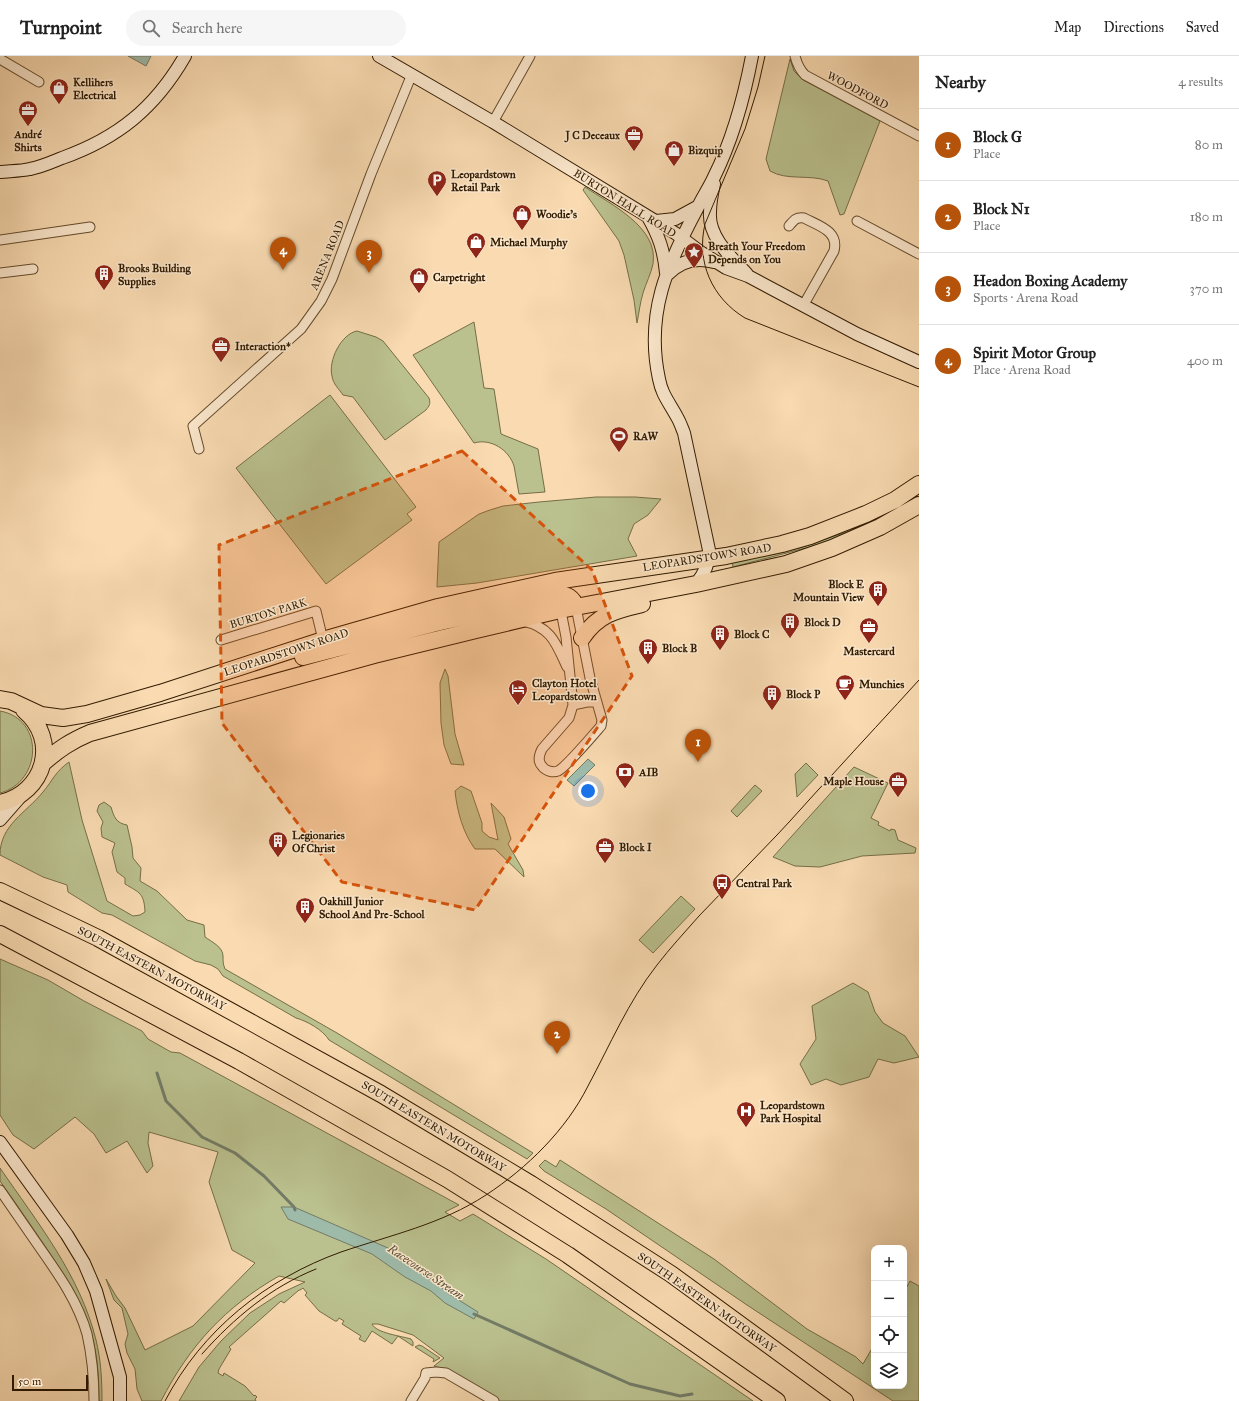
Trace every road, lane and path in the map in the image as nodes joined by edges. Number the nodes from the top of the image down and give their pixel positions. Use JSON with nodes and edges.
{"nodes":[{"id":1,"x":185,"y":56,"type":"edge"},
{"id":2,"x":379,"y":56,"type":"edge"},
{"id":3,"x":530,"y":56,"type":"edge"},
{"id":4,"x":752,"y":56,"type":"edge"},
{"id":5,"x":795,"y":56,"type":"edge"},
{"id":6,"x":0,"y":59,"type":"edge"},
{"id":7,"x":412,"y":74,"type":"junction"},
{"id":8,"x":39,"y":82,"type":"dead end"},
{"id":9,"x":493,"y":122,"type":"junction"},
{"id":10,"x":919,"y":136,"type":"edge"},
{"id":11,"x":0,"y":172,"type":"edge"},
{"id":12,"x":715,"y":176,"type":"junction"},
{"id":13,"x":697,"y":207,"type":"junction"},
{"id":14,"x":652,"y":219,"type":"junction"},
{"id":15,"x":857,"y":222,"type":"dead end"},
{"id":16,"x":789,"y":226,"type":"dead end"},
{"id":17,"x":90,"y":227,"type":"dead end"},
{"id":18,"x":682,"y":238,"type":"junction"},
{"id":19,"x":0,"y":240,"type":"edge"},
{"id":20,"x":919,"y":254,"type":"edge"},
{"id":21,"x":719,"y":264,"type":"junction"},
{"id":22,"x":33,"y":269,"type":"dead end"},
{"id":23,"x":0,"y":273,"type":"edge"},
{"id":24,"x":666,"y":276,"type":"junction"},
{"id":25,"x":748,"y":276,"type":"junction"},
{"id":26,"x":803,"y":306,"type":"junction"},
{"id":27,"x":919,"y":362,"type":"edge"},
{"id":28,"x":199,"y":449,"type":"dead end"},
{"id":29,"x":919,"y":484,"type":"edge"},
{"id":30,"x":919,"y":505,"type":"edge"},
{"id":31,"x":709,"y":557,"type":"junction"},
{"id":32,"x":696,"y":584,"type":"junction"},
{"id":33,"x":558,"y":595,"type":"junction"},
{"id":34,"x":576,"y":607,"type":"junction"},
{"id":35,"x":517,"y":620,"type":"junction"},
{"id":36,"x":582,"y":638,"type":"junction"},
{"id":37,"x":220,"y":640,"type":"dead end"},
{"id":38,"x":323,"y":640,"type":"junction"},
{"id":39,"x":570,"y":673,"type":"junction"},
{"id":40,"x":160,"y":693,"type":"junction"},
{"id":41,"x":0,"y":698,"type":"edge"},
{"id":42,"x":597,"y":702,"type":"junction"},
{"id":43,"x":573,"y":705,"type":"junction"},
{"id":44,"x":20,"y":706,"type":"junction"},
{"id":45,"x":43,"y":763,"type":"junction"},
{"id":46,"x":23,"y":794,"type":"junction"},
{"id":47,"x":0,"y":803,"type":"edge"},
{"id":48,"x":0,"y":820,"type":"edge"},
{"id":49,"x":0,"y":883,"type":"edge"},
{"id":50,"x":0,"y":891,"type":"edge"},
{"id":51,"x":0,"y":934,"type":"edge"},
{"id":52,"x":98,"y":938,"type":"junction"},
{"id":53,"x":0,"y":942,"type":"edge"},
{"id":54,"x":58,"y":965,"type":"junction"},
{"id":55,"x":0,"y":1142,"type":"edge"},
{"id":56,"x":0,"y":1190,"type":"edge"},
{"id":57,"x":94,"y":1401,"type":"edge"},
{"id":58,"x":120,"y":1401,"type":"edge"},
{"id":59,"x":411,"y":1401,"type":"edge"},
{"id":60,"x":494,"y":1401,"type":"edge"},
{"id":61,"x":777,"y":1401,"type":"edge"},
{"id":62,"x":845,"y":1401,"type":"edge"}],
"edges":[{"from":1,"to":11,"type":"street"},
{"from":2,"to":7,"type":"street","name":"BURTON HALL ROAD"},
{"from":3,"to":9,"type":"street"},
{"from":4,"to":12,"type":"street"},
{"from":5,"to":10,"type":"street","name":"WOODFORD"},
{"from":6,"to":8,"type":"street"},
{"from":7,"to":9,"type":"street","name":"BURTON HALL ROAD"},
{"from":7,"to":28,"type":"street","name":"ARENA ROAD"},
{"from":9,"to":14,"type":"street","name":"BURTON HALL ROAD"},
{"from":12,"to":13,"type":"street"},
{"from":12,"to":25,"type":"street"},
{"from":13,"to":14,"type":"street"},
{"from":13,"to":18,"type":"street"},
{"from":14,"to":18,"type":"street","name":"BURTON HALL ROAD"},
{"from":14,"to":24,"type":"street"},
{"from":15,"to":20,"type":"street"},
{"from":16,"to":26,"type":"street"},
{"from":17,"to":19,"type":"street"},
{"from":18,"to":21,"type":"street","name":"BURTON HALL ROAD"},
{"from":18,"to":24,"type":"street"},
{"from":21,"to":24,"type":"street"},
{"from":21,"to":25,"type":"street","name":"BURTON HALL ROAD"},
{"from":22,"to":23,"type":"street"},
{"from":24,"to":31,"type":"street"},
{"from":25,"to":26,"type":"street","name":"BURTON HALL ROAD"},
{"from":26,"to":27,"type":"street","name":"BURTON HALL ROAD"},
{"from":29,"to":31,"type":"highway","name":"LEOPARDSTOWN ROAD"},
{"from":30,"to":32,"type":"highway","name":"LEOPARDSTOWN ROAD"},
{"from":31,"to":32,"type":"street"},
{"from":31,"to":33,"type":"highway","name":"LEOPARDSTOWN ROAD"},
{"from":32,"to":34,"type":"highway","name":"LEOPARDSTOWN ROAD"},
{"from":32,"to":36,"type":"highway"},
{"from":33,"to":34,"type":"highway","name":"LEOPARDSTOWN ROAD"},
{"from":33,"to":35,"type":"highway","name":"LEOPARDSTOWN ROAD"},
{"from":33,"to":38,"type":"highway","name":"LEOPARDSTOWN ROAD"},
{"from":33,"to":39,"type":"street"},
{"from":33,"to":40,"type":"highway"},
{"from":34,"to":36,"type":"street"},
{"from":35,"to":39,"type":"street"},
{"from":35,"to":45,"type":"highway","name":"LEOPARDSTOWN ROAD"},
{"from":36,"to":42,"type":"street"},
{"from":37,"to":38,"type":"street","name":"BURTON PARK"},
{"from":38,"to":40,"type":"highway","name":"LEOPARDSTOWN ROAD"},
{"from":39,"to":43,"type":"street"},
{"from":40,"to":44,"type":"highway","name":"LEOPARDSTOWN ROAD"},
{"from":41,"to":44,"type":"highway","name":"LEOPARDSTOWN ROAD"},
{"from":42,"to":43,"type":"street"},
{"from":42,"to":43,"type":"street"},
{"from":44,"to":45,"type":"highway","name":"LEOPARDSTOWN ROAD"},
{"from":45,"to":46,"type":"highway","name":"LEOPARDSTOWN ROAD"},
{"from":46,"to":47,"type":"highway","name":"LEOPARDSTOWN ROAD"},
{"from":46,"to":48,"type":"street","name":"LEOPARDSTOWN ROAD"},
{"from":49,"to":52,"type":"highway"},
{"from":50,"to":52,"type":"highway","name":"SOUTH EASTERN MOTORWAY"},
{"from":51,"to":54,"type":"highway"},
{"from":52,"to":62,"type":"highway","name":"SOUTH EASTERN MOTORWAY"},
{"from":53,"to":54,"type":"highway"},
{"from":54,"to":61,"type":"highway"},
{"from":55,"to":58,"type":"street"},
{"from":56,"to":57,"type":"street"},
{"from":59,"to":60,"type":"street"}]}
